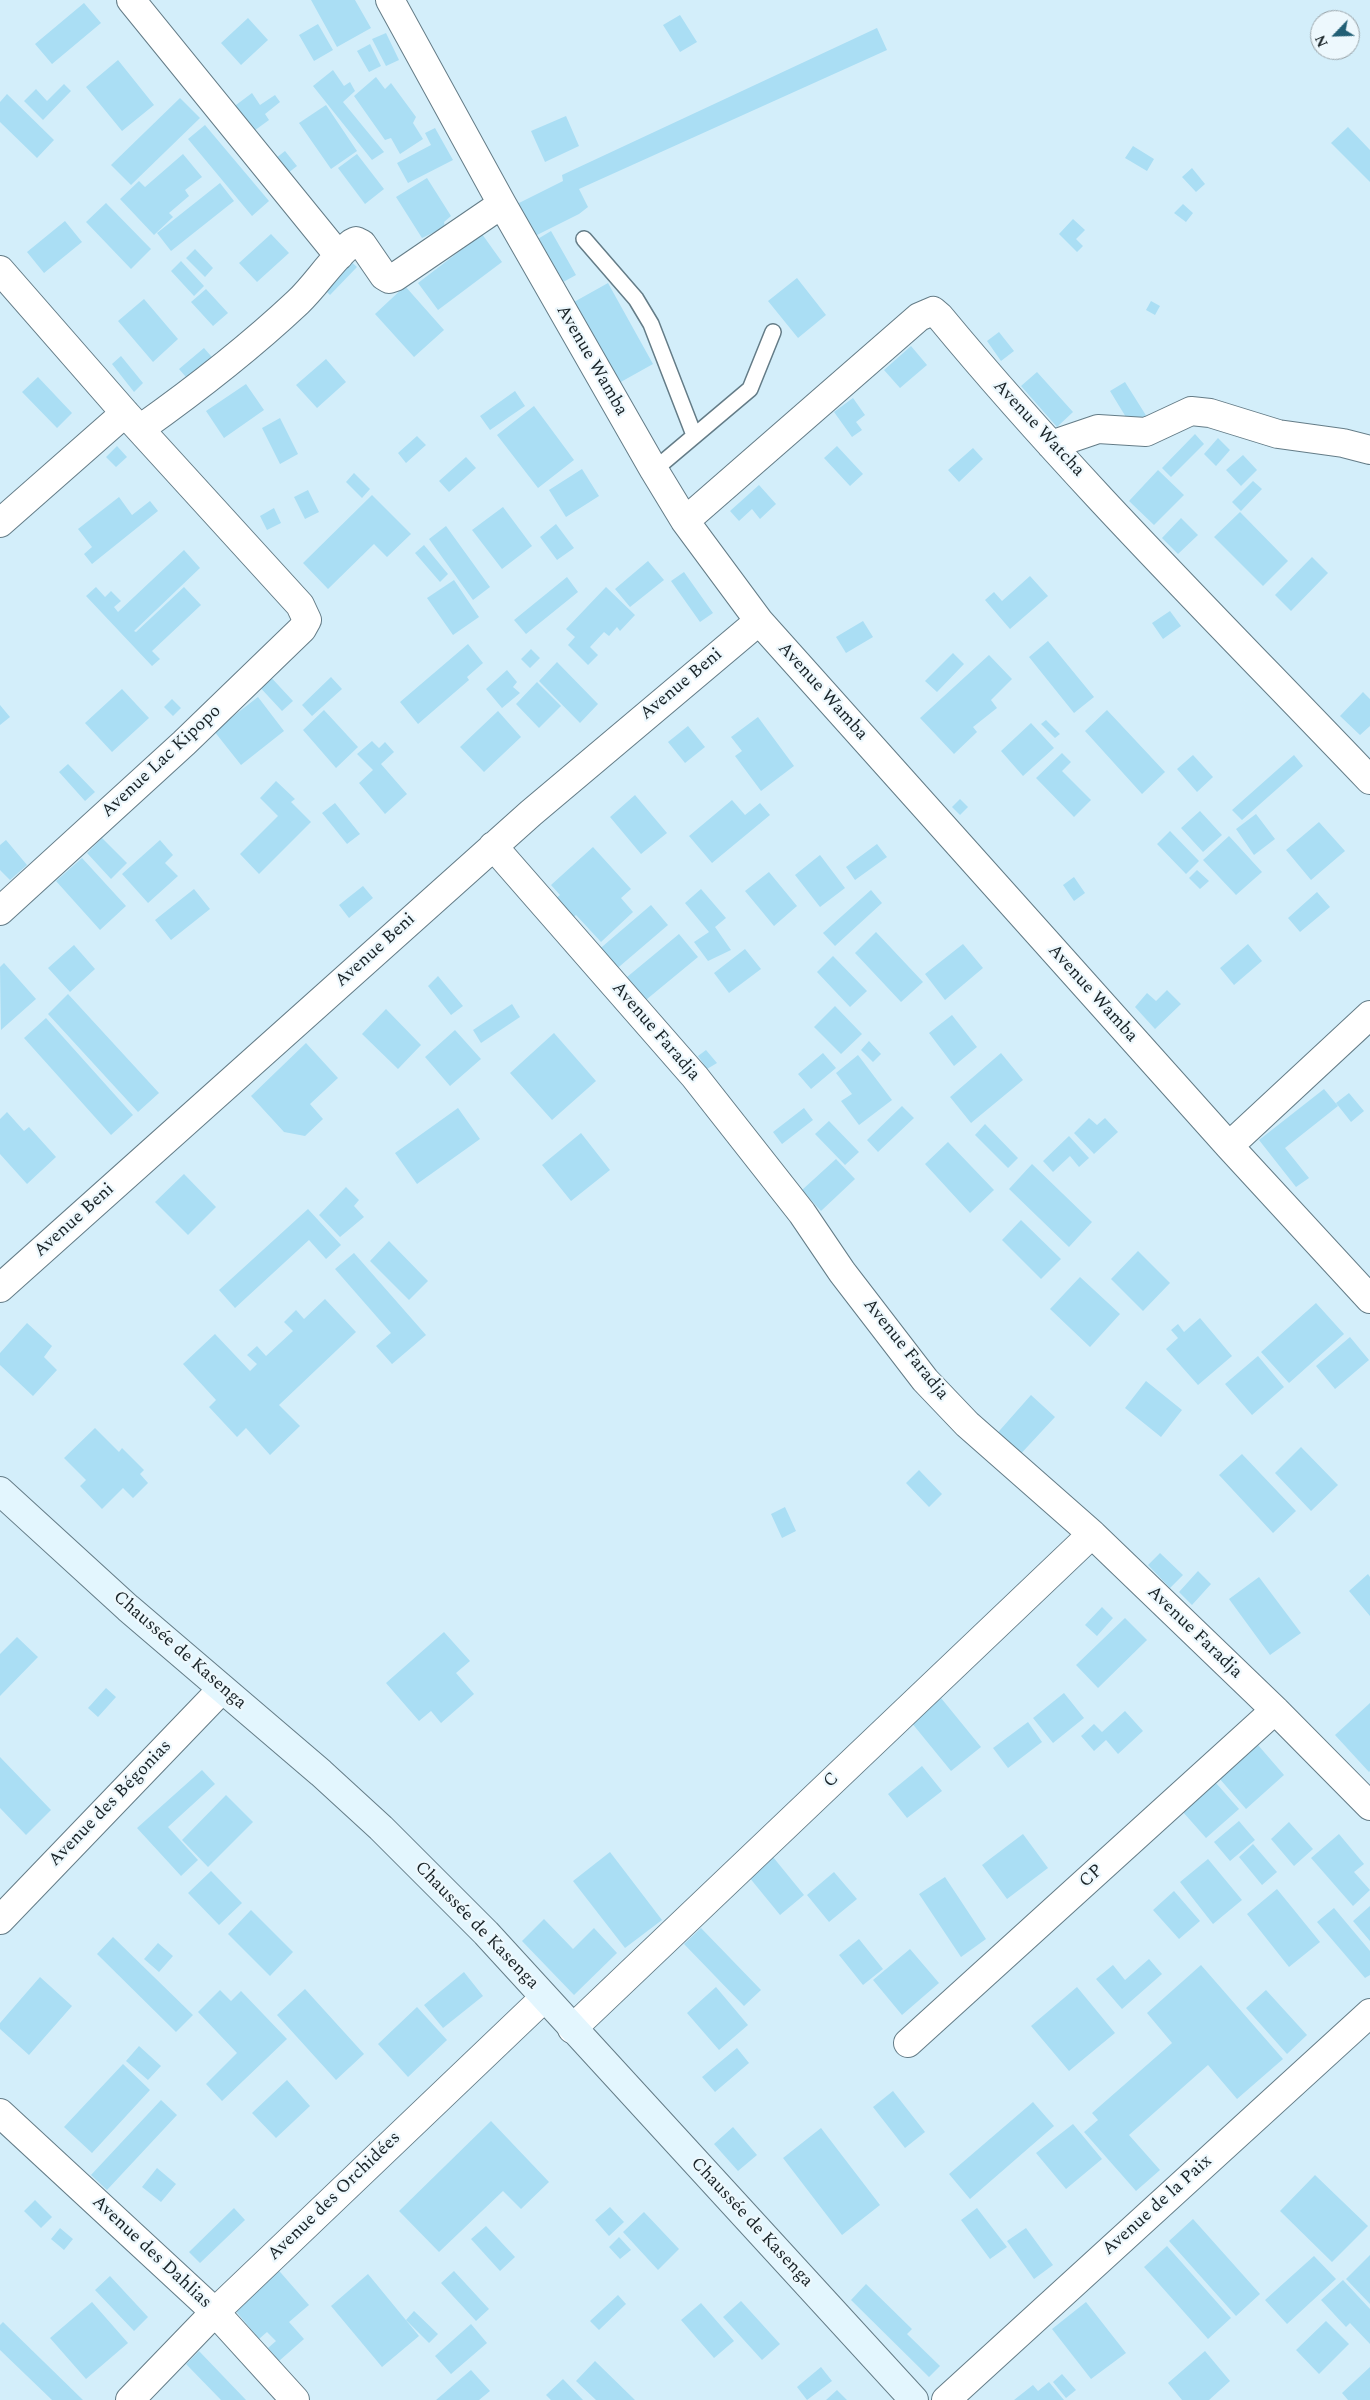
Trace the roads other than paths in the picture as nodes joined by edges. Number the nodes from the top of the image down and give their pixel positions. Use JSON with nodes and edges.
{"nodes":[{"id":1,"x":131,"y":0,"type":"edge"},
{"id":2,"x":390,"y":0,"type":"edge"},
{"id":3,"x":502,"y":204,"type":"junction"},
{"id":4,"x":584,"y":238,"type":"dead end"},
{"id":5,"x":339,"y":256,"type":"junction"},
{"id":6,"x":0,"y":270,"type":"edge"},
{"id":7,"x":773,"y":332,"type":"dead end"},
{"id":8,"x":132,"y":421,"type":"junction"},
{"id":9,"x":694,"y":435,"type":"junction"},
{"id":10,"x":1051,"y":445,"type":"junction"},
{"id":11,"x":1370,"y":450,"type":"edge"},
{"id":12,"x":654,"y":470,"type":"junction"},
{"id":13,"x":685,"y":520,"type":"junction"},
{"id":14,"x":0,"y":523,"type":"edge"},
{"id":15,"x":759,"y":621,"type":"junction"},
{"id":16,"x":1370,"y":780,"type":"edge"},
{"id":17,"x":493,"y":846,"type":"junction"},
{"id":18,"x":0,"y":911,"type":"edge"},
{"id":19,"x":1370,"y":1015,"type":"edge"},
{"id":20,"x":1229,"y":1146,"type":"junction"},
{"id":21,"x":0,"y":1288,"type":"edge"},
{"id":22,"x":1370,"y":1299,"type":"edge"},
{"id":23,"x":0,"y":1490,"type":"edge"},
{"id":24,"x":1092,"y":1534,"type":"junction"},
{"id":25,"x":222,"y":1688,"type":"junction"},
{"id":26,"x":1275,"y":1710,"type":"junction"},
{"id":27,"x":1370,"y":1806,"type":"edge"},
{"id":28,"x":0,"y":1920,"type":"edge"},
{"id":29,"x":544,"y":1998,"type":"junction"},
{"id":30,"x":1370,"y":2013,"type":"edge"},
{"id":31,"x":572,"y":2029,"type":"junction"},
{"id":32,"x":908,"y":2042,"type":"dead end"},
{"id":33,"x":0,"y":2113,"type":"edge"},
{"id":34,"x":215,"y":2312,"type":"junction"},
{"id":35,"x":130,"y":2400,"type":"edge"},
{"id":36,"x":295,"y":2400,"type":"edge"},
{"id":37,"x":914,"y":2400,"type":"edge"},
{"id":38,"x":946,"y":2400,"type":"edge"}],
"edges":[{"from":1,"to":5,"type":"street"},
{"from":2,"to":3,"type":"street","name":"Avenue Wamba"},
{"from":3,"to":5,"type":"street"},
{"from":3,"to":12,"type":"street","name":"Avenue Wamba"},
{"from":4,"to":9,"type":"lane"},
{"from":5,"to":8,"type":"street"},
{"from":6,"to":8,"type":"street"},
{"from":7,"to":9,"type":"lane"},
{"from":8,"to":14,"type":"street"},
{"from":8,"to":18,"type":"street","name":"Avenue Lac Kipopo"},
{"from":9,"to":12,"type":"lane"},
{"from":10,"to":11,"type":"street"},
{"from":10,"to":13,"type":"street","name":"Avenue Watcha"},
{"from":10,"to":16,"type":"street","name":"Avenue Watcha"},
{"from":12,"to":13,"type":"street","name":"Avenue Wamba"},
{"from":13,"to":15,"type":"street","name":"Avenue Wamba"},
{"from":15,"to":17,"type":"street","name":"Avenue Beni"},
{"from":15,"to":20,"type":"street","name":"Avenue Wamba"},
{"from":17,"to":21,"type":"street","name":"Avenue Beni"},
{"from":17,"to":24,"type":"street","name":"Avenue Faradja"},
{"from":19,"to":20,"type":"street"},
{"from":20,"to":22,"type":"street","name":"Avenue Wamba"},
{"from":23,"to":25,"type":"main road","name":"Chaussée de Kasenga"},
{"from":24,"to":26,"type":"street","name":"Avenue Faradja"},
{"from":24,"to":31,"type":"street","name":"C"},
{"from":25,"to":28,"type":"street","name":"Avenue des Bégonias"},
{"from":25,"to":29,"type":"main road","name":"Chaussée de Kasenga"},
{"from":26,"to":27,"type":"street","name":"Avenue Faradja"},
{"from":26,"to":32,"type":"street","name":"CP"},
{"from":29,"to":31,"type":"main road","name":"Chaussée de Kasenga"},
{"from":29,"to":34,"type":"street","name":"Avenue des Orchidées"},
{"from":30,"to":38,"type":"street","name":"Avenue de la Paix"},
{"from":31,"to":37,"type":"main road","name":"Chaussée de Kasenga"},
{"from":33,"to":34,"type":"street","name":"Avenue des Dahlias"},
{"from":34,"to":35,"type":"street","name":"Avenue des Orchidées"},
{"from":34,"to":36,"type":"street","name":"Avenue des Dahlias"}]}
